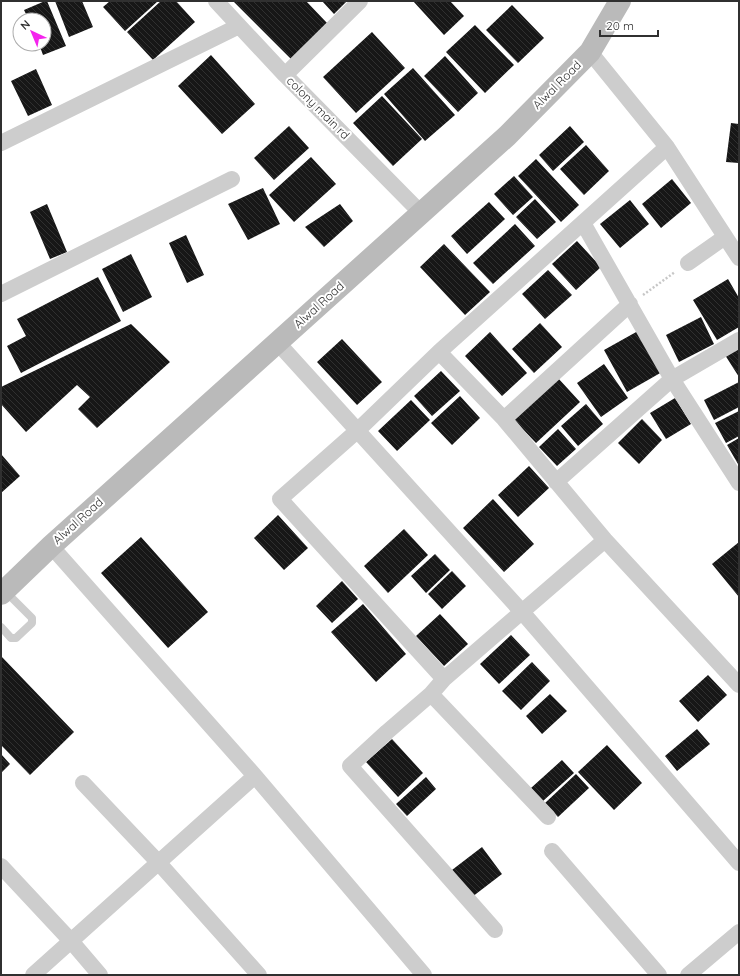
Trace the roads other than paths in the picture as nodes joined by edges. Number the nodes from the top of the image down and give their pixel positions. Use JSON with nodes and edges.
{"nodes":[{"id":1,"x":216,"y":1,"type":"edge"},
{"id":2,"x":360,"y":1,"type":"edge"},
{"id":3,"x":620,"y":1,"type":"edge"},
{"id":4,"x":239,"y":26,"type":"junction"},
{"id":5,"x":590,"y":52,"type":"junction"},
{"id":6,"x":286,"y":75,"type":"junction"},
{"id":7,"x":1,"y":143,"type":"edge"},
{"id":8,"x":667,"y":147,"type":"junction"},
{"id":9,"x":232,"y":179,"type":"dead end"},
{"id":10,"x":421,"y":213,"type":"junction"},
{"id":11,"x":583,"y":223,"type":"junction"},
{"id":12,"x":725,"y":237,"type":"junction"},
{"id":13,"x":739,"y":258,"type":"edge"},
{"id":14,"x":688,"y":263,"type":"road end"},
{"id":15,"x":1,"y":294,"type":"edge"},
{"id":16,"x":630,"y":304,"type":"junction"},
{"id":17,"x":739,"y":340,"type":"edge"},
{"id":18,"x":277,"y":342,"type":"junction"},
{"id":19,"x":439,"y":352,"type":"junction"},
{"id":20,"x":672,"y":379,"type":"junction"},
{"id":21,"x":504,"y":419,"type":"junction"},
{"id":22,"x":357,"y":431,"type":"junction"},
{"id":23,"x":556,"y":482,"type":"junction"},
{"id":24,"x":739,"y":483,"type":"edge"},
{"id":25,"x":605,"y":540,"type":"junction"},
{"id":26,"x":51,"y":546,"type":"junction"},
{"id":27,"x":3,"y":592,"type":"edge"},
{"id":28,"x":522,"y":613,"type":"junction"},
{"id":29,"x":1,"y":627,"type":"edge"},
{"id":30,"x":444,"y":679,"type":"junction"},
{"id":31,"x":739,"y":685,"type":"edge"},
{"id":32,"x":430,"y":694,"type":"junction"},
{"id":33,"x":255,"y":776,"type":"junction"},
{"id":34,"x":83,"y":783,"type":"dead end"},
{"id":35,"x":548,"y":817,"type":"dead end"},
{"id":36,"x":552,"y":851,"type":"dead end"},
{"id":37,"x":158,"y":862,"type":"junction"},
{"id":38,"x":739,"y":864,"type":"edge"},
{"id":39,"x":1,"y":866,"type":"edge"},
{"id":40,"x":495,"y":930,"type":"dead end"},
{"id":41,"x":739,"y":932,"type":"edge"},
{"id":42,"x":71,"y":940,"type":"junction"},
{"id":43,"x":33,"y":975,"type":"edge"},
{"id":44,"x":100,"y":975,"type":"edge"},
{"id":45,"x":259,"y":975,"type":"edge"},
{"id":46,"x":424,"y":975,"type":"edge"},
{"id":47,"x":660,"y":975,"type":"edge"},
{"id":48,"x":688,"y":975,"type":"edge"}],
"edges":[{"from":1,"to":4,"type":"street","name":"colony main rd"},
{"from":2,"to":6,"type":"street"},
{"from":3,"to":5,"type":"main road","name":"Alwal Road"},
{"from":4,"to":6,"type":"street","name":"colony main rd"},
{"from":4,"to":7,"type":"street"},
{"from":5,"to":8,"type":"street"},
{"from":5,"to":10,"type":"main road","name":"Alwal Road"},
{"from":6,"to":10,"type":"street","name":"colony main rd"},
{"from":8,"to":11,"type":"street"},
{"from":8,"to":12,"type":"street"},
{"from":9,"to":15,"type":"street"},
{"from":10,"to":18,"type":"main road","name":"Alwal Road"},
{"from":11,"to":16,"type":"street"},
{"from":11,"to":19,"type":"street"},
{"from":12,"to":13,"type":"street"},
{"from":12,"to":14,"type":"street"},
{"from":16,"to":20,"type":"street"},
{"from":16,"to":21,"type":"street"},
{"from":17,"to":20,"type":"street"},
{"from":18,"to":22,"type":"street"},
{"from":18,"to":26,"type":"main road","name":"Alwal Road"},
{"from":19,"to":21,"type":"street"},
{"from":19,"to":22,"type":"street"},
{"from":20,"to":23,"type":"street"},
{"from":20,"to":24,"type":"street"},
{"from":21,"to":23,"type":"street"},
{"from":22,"to":28,"type":"street"},
{"from":22,"to":30,"type":"street"},
{"from":23,"to":25,"type":"street"},
{"from":25,"to":28,"type":"street"},
{"from":25,"to":31,"type":"street"},
{"from":26,"to":27,"type":"main road","name":"Alwal Road"},
{"from":26,"to":33,"type":"street"},
{"from":27,"to":29,"type":"lane"},
{"from":28,"to":30,"type":"street"},
{"from":28,"to":38,"type":"street"},
{"from":30,"to":32,"type":"street"},
{"from":32,"to":35,"type":"street"},
{"from":32,"to":40,"type":"street"},
{"from":33,"to":37,"type":"street"},
{"from":33,"to":46,"type":"street"},
{"from":34,"to":37,"type":"street"},
{"from":36,"to":47,"type":"street"},
{"from":37,"to":42,"type":"street"},
{"from":37,"to":45,"type":"street"},
{"from":39,"to":42,"type":"street"},
{"from":41,"to":48,"type":"street"},
{"from":42,"to":43,"type":"street"},
{"from":42,"to":44,"type":"street"}]}
